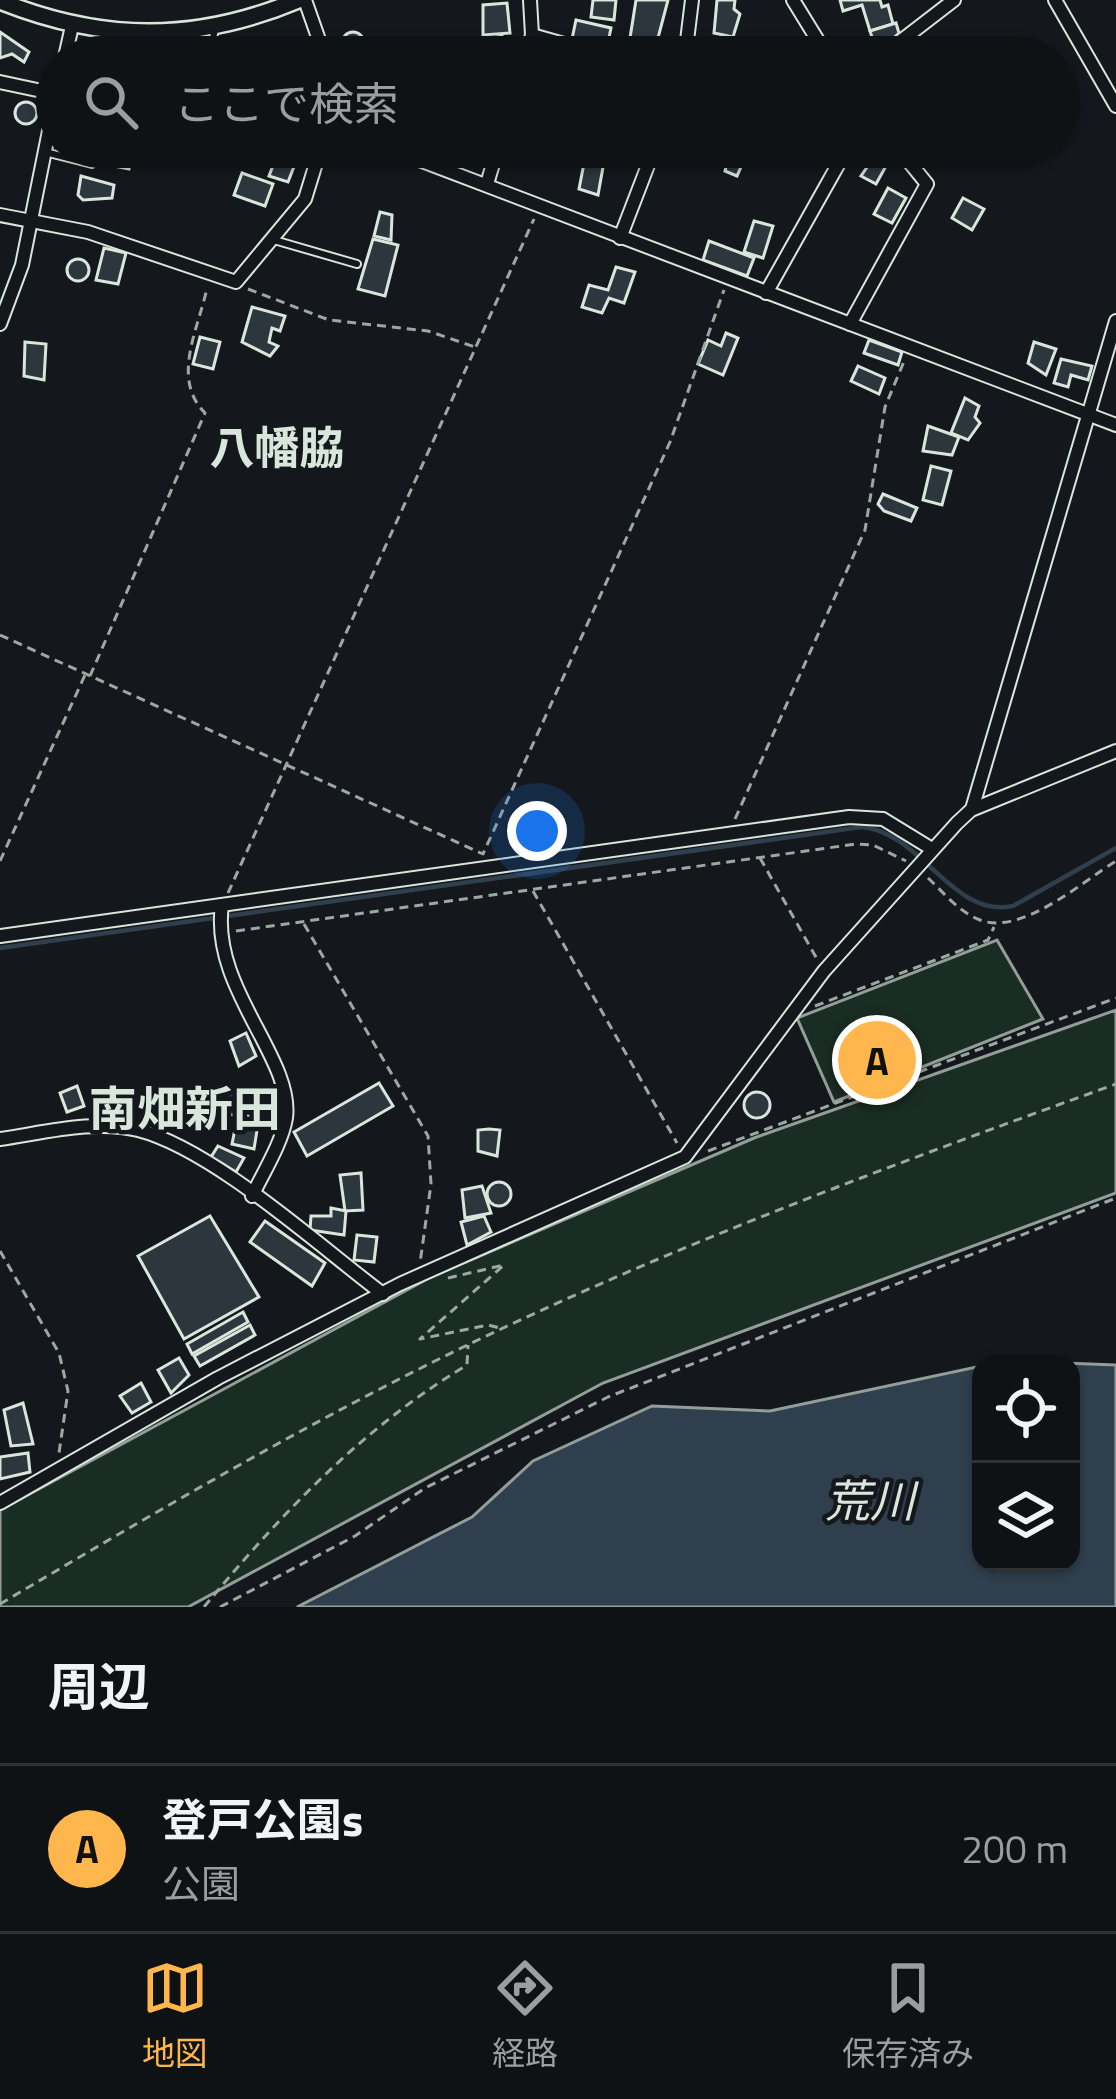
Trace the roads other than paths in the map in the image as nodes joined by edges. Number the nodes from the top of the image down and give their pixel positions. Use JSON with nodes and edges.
{"nodes":[{"id":1,"x":301,"y":0,"type":"edge"},
{"id":2,"x":530,"y":0,"type":"edge"},
{"id":3,"x":692,"y":0,"type":"edge"},
{"id":4,"x":793,"y":0,"type":"edge"},
{"id":5,"x":954,"y":0,"type":"edge"},
{"id":6,"x":1055,"y":0,"type":"edge"},
{"id":7,"x":5,"y":2,"type":"edge"},
{"id":8,"x":72,"y":26,"type":"junction"},
{"id":9,"x":215,"y":29,"type":"junction"},
{"id":10,"x":120,"y":34,"type":"joint"},
{"id":11,"x":532,"y":34,"type":"joint"},
{"id":12,"x":70,"y":36,"type":"edge"},
{"id":13,"x":214,"y":36,"type":"edge"},
{"id":14,"x":316,"y":36,"type":"edge"},
{"id":15,"x":539,"y":36,"type":"edge"},
{"id":16,"x":688,"y":36,"type":"edge"},
{"id":17,"x":815,"y":36,"type":"edge"},
{"id":18,"x":907,"y":36,"type":"edge"},
{"id":19,"x":1076,"y":36,"type":"edge"},
{"id":20,"x":1080,"y":43,"type":"edge"},
{"id":21,"x":0,"y":82,"type":"edge"},
{"id":22,"x":36,"y":89,"type":"edge"},
{"id":23,"x":1116,"y":106,"type":"edge"},
{"id":24,"x":41,"y":168,"type":"edge"},
{"id":25,"x":315,"y":168,"type":"edge"},
{"id":26,"x":443,"y":168,"type":"edge"},
{"id":27,"x":492,"y":168,"type":"edge"},
{"id":28,"x":647,"y":168,"type":"edge"},
{"id":29,"x":836,"y":168,"type":"edge"},
{"id":30,"x":914,"y":168,"type":"edge"},
{"id":31,"x":487,"y":184,"type":"junction"},
{"id":32,"x":0,"y":215,"type":"edge"},
{"id":33,"x":27,"y":220,"type":"junction"},
{"id":34,"x":620,"y":238,"type":"junction"},
{"id":35,"x":274,"y":240,"type":"junction"},
{"id":36,"x":357,"y":264,"type":"dead end"},
{"id":37,"x":766,"y":293,"type":"junction"},
{"id":38,"x":1116,"y":321,"type":"edge"},
{"id":39,"x":0,"y":324,"type":"edge"},
{"id":40,"x":850,"y":324,"type":"junction"},
{"id":41,"x":1089,"y":416,"type":"junction"},
{"id":42,"x":1116,"y":425,"type":"edge"},
{"id":43,"x":1116,"y":752,"type":"edge"},
{"id":44,"x":971,"y":810,"type":"junction"},
{"id":45,"x":932,"y":849,"type":"junction"},
{"id":46,"x":222,"y":908,"type":"junction"},
{"id":47,"x":0,"y":936,"type":"edge"},
{"id":48,"x":0,"y":1139,"type":"edge"},
{"id":49,"x":252,"y":1196,"type":"junction"},
{"id":50,"x":383,"y":1294,"type":"junction"},
{"id":51,"x":0,"y":1503,"type":"edge"}],
"edges":[{"from":1,"to":9,"type":"street"},
{"from":1,"to":14,"type":"street"},
{"from":2,"to":11,"type":"street"},
{"from":3,"to":16,"type":"street"},
{"from":4,"to":17,"type":"street"},
{"from":5,"to":18,"type":"street"},
{"from":6,"to":19,"type":"street"},
{"from":7,"to":8,"type":"street"},
{"from":8,"to":10,"type":"street"},
{"from":8,"to":12,"type":"street"},
{"from":9,"to":10,"type":"street"},
{"from":9,"to":13,"type":"lane"},
{"from":11,"to":15,"type":"street"},
{"from":20,"to":23,"type":"street"},
{"from":21,"to":22,"type":"street"},
{"from":24,"to":33,"type":"street"},
{"from":25,"to":35,"type":"street"},
{"from":26,"to":31,"type":"street"},
{"from":27,"to":31,"type":"street"},
{"from":28,"to":34,"type":"street"},
{"from":29,"to":37,"type":"street"},
{"from":30,"to":40,"type":"street"},
{"from":31,"to":34,"type":"street"},
{"from":32,"to":33,"type":"street"},
{"from":33,"to":35,"type":"street"},
{"from":33,"to":39,"type":"street"},
{"from":34,"to":37,"type":"street"},
{"from":35,"to":36,"type":"lane"},
{"from":37,"to":40,"type":"street"},
{"from":38,"to":41,"type":"street"},
{"from":40,"to":41,"type":"street"},
{"from":41,"to":42,"type":"street"},
{"from":41,"to":44,"type":"street"},
{"from":43,"to":44,"type":"street"},
{"from":44,"to":45,"type":"street"},
{"from":45,"to":46,"type":"street"},
{"from":45,"to":50,"type":"street"},
{"from":46,"to":47,"type":"street"},
{"from":46,"to":49,"type":"street"},
{"from":48,"to":49,"type":"street"},
{"from":49,"to":50,"type":"street"},
{"from":50,"to":51,"type":"street"}]}
